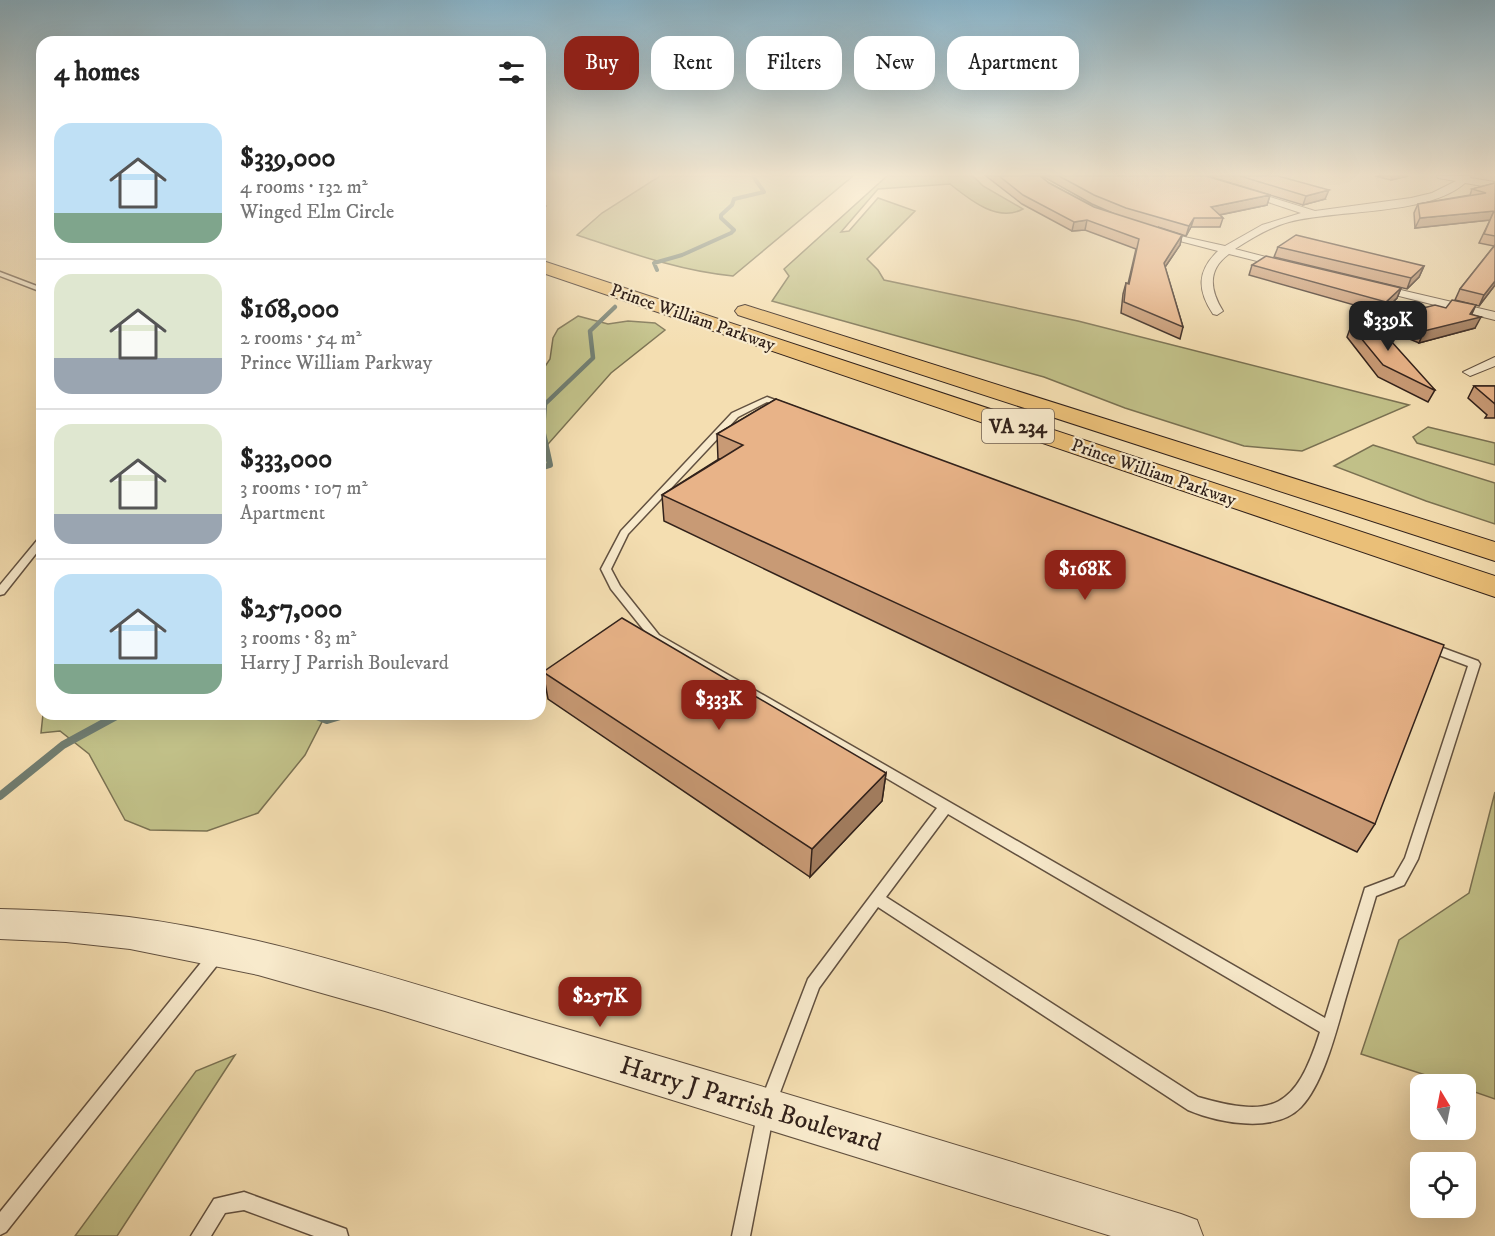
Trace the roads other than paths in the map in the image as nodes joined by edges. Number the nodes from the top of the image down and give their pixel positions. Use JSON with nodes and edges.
{"nodes":[{"id":1,"x":1164,"y":234,"type":"edge"},
{"id":2,"x":1254,"y":234,"type":"edge"},
{"id":3,"x":546,"y":247,"type":"edge"},
{"id":4,"x":1224,"y":251,"type":"junction"},
{"id":5,"x":1292,"y":267,"type":"edge"},
{"id":6,"x":546,"y":268,"type":"edge"},
{"id":7,"x":0,"y":274,"type":"edge"},
{"id":8,"x":1360,"y":283,"type":"edge"},
{"id":9,"x":36,"y":288,"type":"edge"},
{"id":10,"x":1217,"y":311,"type":"dead end"},
{"id":11,"x":1495,"y":316,"type":"edge"},
{"id":12,"x":1495,"y":361,"type":"edge"},
{"id":13,"x":1470,"y":372,"type":"dead end"},
{"id":14,"x":36,"y":547,"type":"edge"},
{"id":15,"x":1495,"y":552,"type":"edge"},
{"id":16,"x":1495,"y":587,"type":"edge"},
{"id":17,"x":0,"y":592,"type":"edge"},
{"id":18,"x":945,"y":806,"type":"junction"},
{"id":19,"x":877,"y":899,"type":"junction"},
{"id":20,"x":0,"y":924,"type":"edge"},
{"id":21,"x":220,"y":949,"type":"junction"},
{"id":22,"x":1329,"y":1029,"type":"junction"},
{"id":23,"x":767,"y":1106,"type":"junction"},
{"id":24,"x":0,"y":1226,"type":"edge"},
{"id":25,"x":200,"y":1236,"type":"edge"},
{"id":26,"x":339,"y":1236,"type":"edge"},
{"id":27,"x":741,"y":1236,"type":"edge"},
{"id":28,"x":1181,"y":1236,"type":"edge"}],
"edges":[{"from":1,"to":4,"type":"street"},
{"from":2,"to":4,"type":"street"},
{"from":3,"to":15,"type":"highway","name":"Prince William Parkway","number":"VA 234"},
{"from":4,"to":5,"type":"street"},
{"from":4,"to":10,"type":"street"},
{"from":6,"to":16,"type":"highway","name":"Prince William Parkway","number":"VA 234"},
{"from":7,"to":9,"type":"lane"},
{"from":8,"to":11,"type":"street"},
{"from":12,"to":13,"type":"street"},
{"from":14,"to":17,"type":"lane"},
{"from":18,"to":19,"type":"lane"},
{"from":18,"to":22,"type":"lane"},
{"from":18,"to":22,"type":"lane"},
{"from":19,"to":22,"type":"lane"},
{"from":19,"to":23,"type":"lane"},
{"from":20,"to":21,"type":"street","name":"Harry J Parrish Boulevard"},
{"from":21,"to":23,"type":"street","name":"Harry J Parrish Boulevard"},
{"from":21,"to":24,"type":"lane"},
{"from":23,"to":27,"type":"lane"},
{"from":23,"to":28,"type":"street","name":"Harry J Parrish Boulevard"},
{"from":25,"to":26,"type":"lane"}]}
